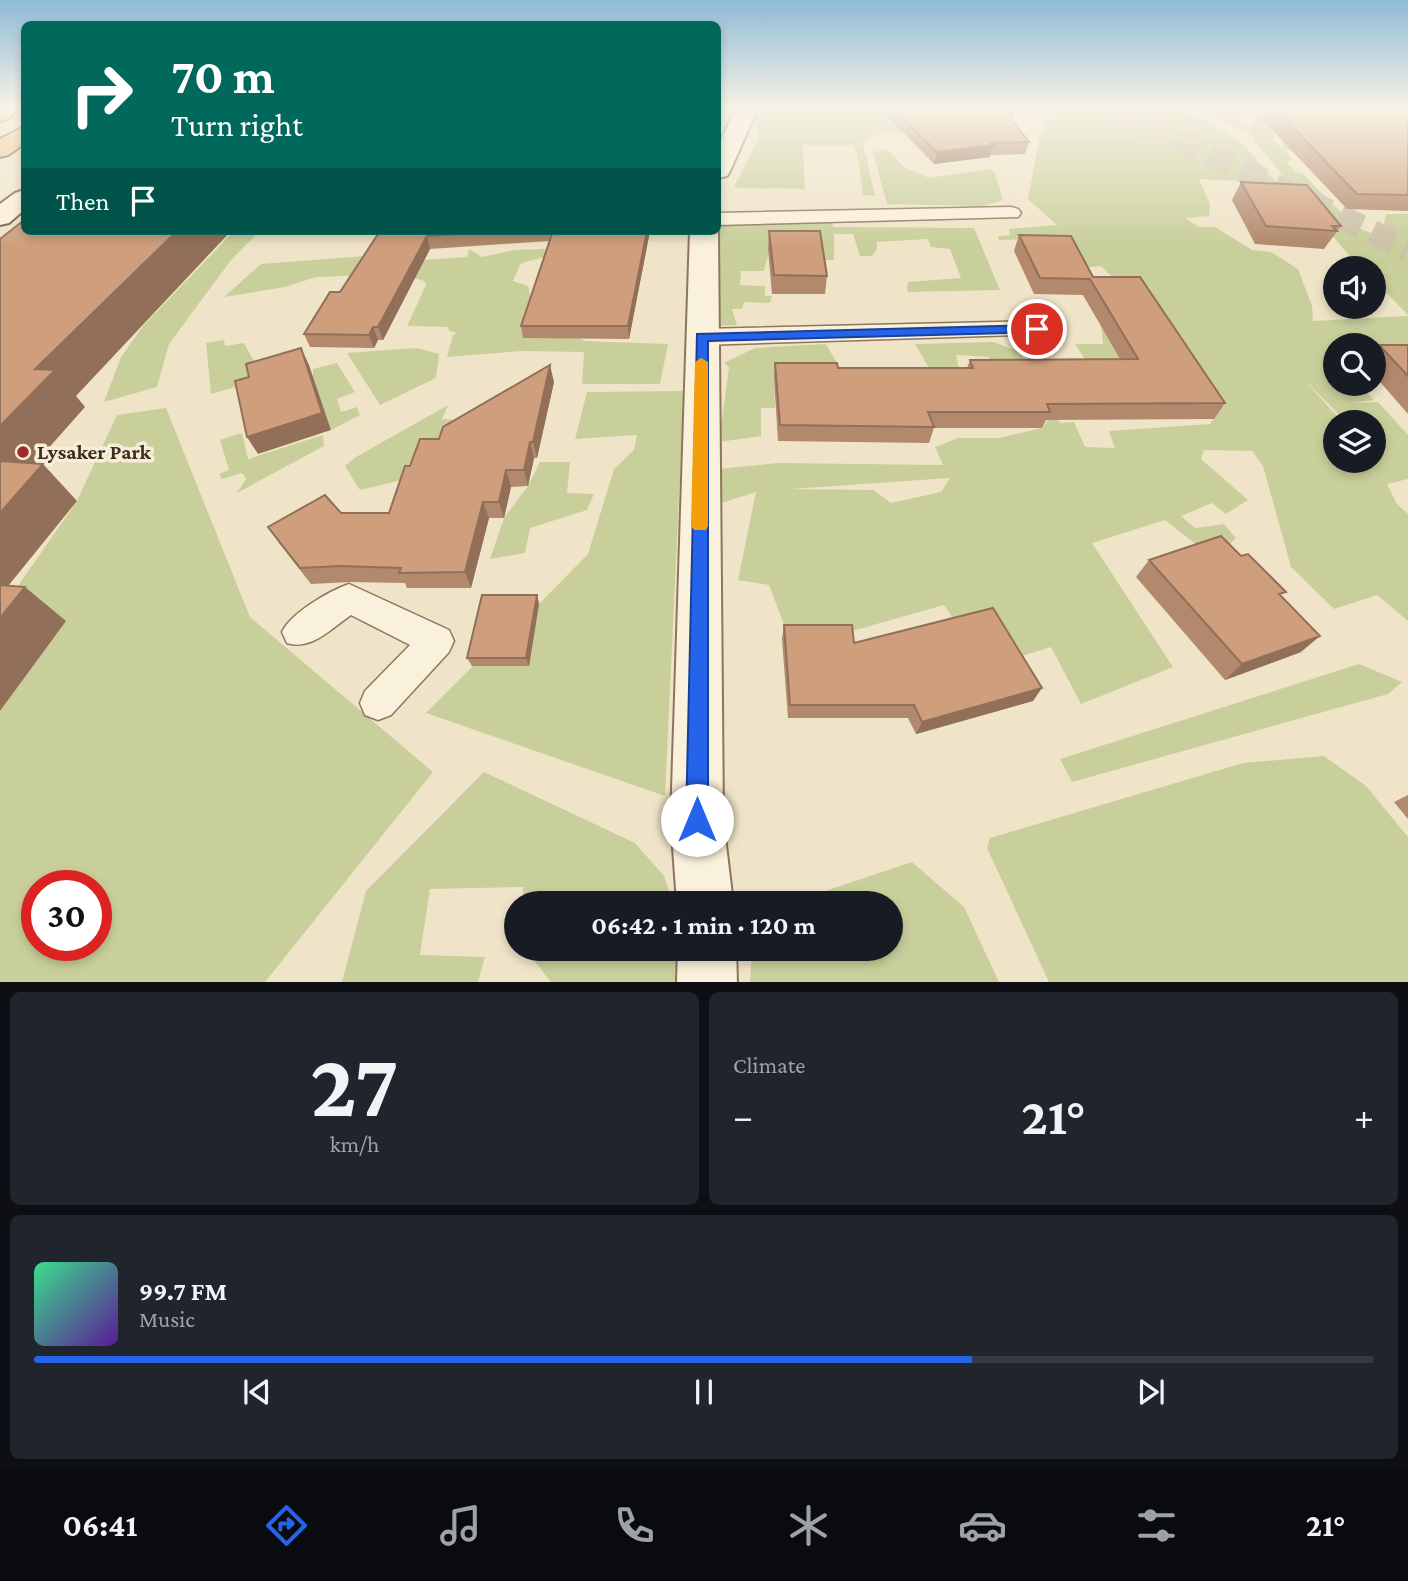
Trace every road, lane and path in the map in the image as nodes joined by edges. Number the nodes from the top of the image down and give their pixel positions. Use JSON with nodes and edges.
{"nodes":[{"id":1,"x":21,"y":200,"type":"edge"},
{"id":2,"x":1011,"y":214,"type":"dead end"},
{"id":3,"x":0,"y":217,"type":"edge"},
{"id":4,"x":721,"y":219,"type":"edge"},
{"id":5,"x":704,"y":235,"type":"edge"},
{"id":6,"x":1037,"y":329,"type":"dead end"},
{"id":7,"x":702,"y":337,"type":"junction"},
{"id":8,"x":299,"y":632,"type":"dead end"},
{"id":9,"x":378,"y":703,"type":"dead end"},
{"id":10,"x":704,"y":891,"type":"edge"},
{"id":11,"x":707,"y":961,"type":"edge"},
{"id":12,"x":707,"y":982,"type":"edge"}],
"edges":[{"from":1,"to":3,"type":"street"},
{"from":2,"to":4,"type":"lane"},
{"from":5,"to":7,"type":"street"},
{"from":6,"to":7,"type":"lane"},
{"from":7,"to":10,"type":"street"},
{"from":8,"to":9,"type":"lane"},
{"from":11,"to":12,"type":"street"}]}
